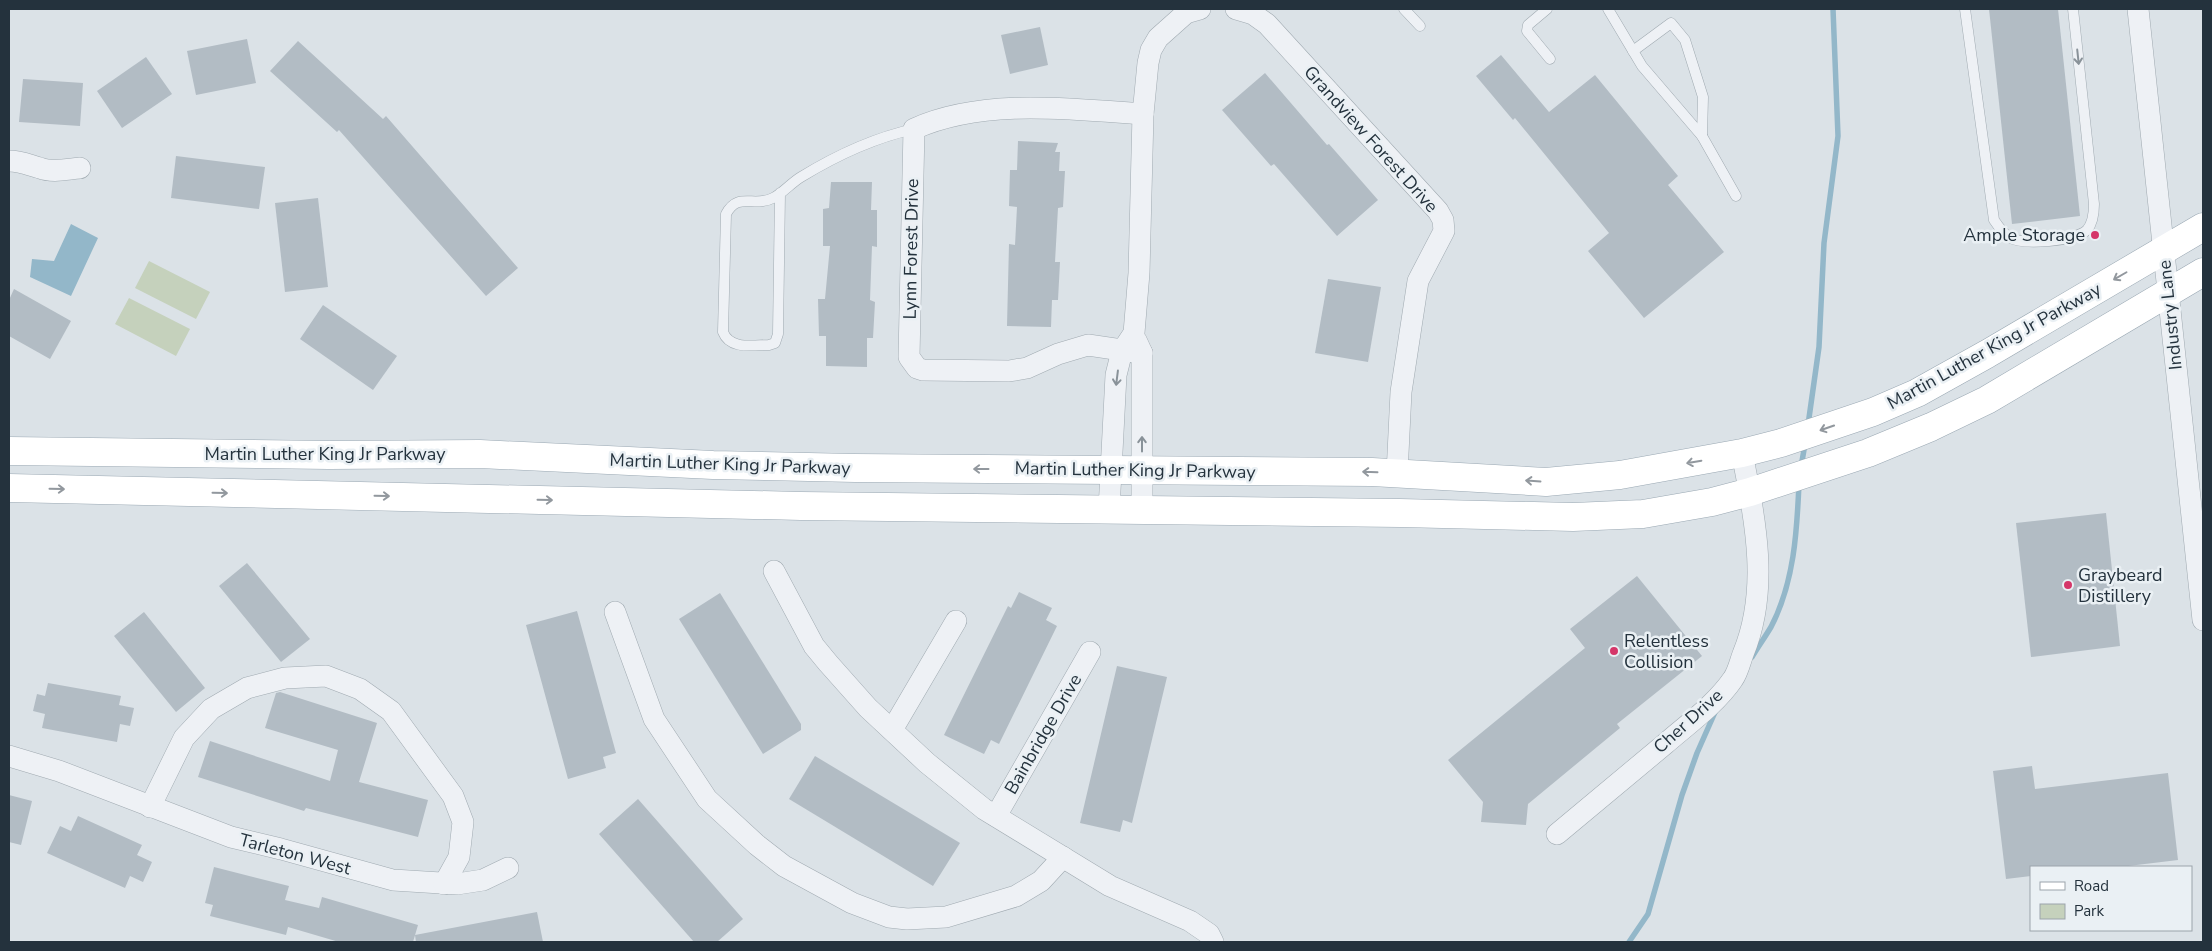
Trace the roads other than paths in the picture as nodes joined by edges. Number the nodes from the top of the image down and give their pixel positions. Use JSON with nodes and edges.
{"nodes":[{"id":1,"x":1200,"y":9,"type":"edge"},
{"id":2,"x":1236,"y":9,"type":"edge"},
{"id":3,"x":1404,"y":9,"type":"edge"},
{"id":4,"x":1547,"y":9,"type":"edge"},
{"id":5,"x":1608,"y":9,"type":"edge"},
{"id":6,"x":1965,"y":9,"type":"edge"},
{"id":7,"x":2073,"y":9,"type":"edge"},
{"id":8,"x":2138,"y":9,"type":"edge"},
{"id":9,"x":1420,"y":26,"type":"dead end"},
{"id":10,"x":1632,"y":51,"type":"junction"},
{"id":11,"x":1550,"y":60,"type":"dead end"},
{"id":12,"x":1143,"y":114,"type":"junction"},
{"id":13,"x":914,"y":128,"type":"junction"},
{"id":14,"x":1702,"y":136,"type":"junction"},
{"id":15,"x":9,"y":161,"type":"edge"},
{"id":16,"x":80,"y":168,"type":"dead end"},
{"id":17,"x":780,"y":193,"type":"junction"},
{"id":18,"x":1736,"y":196,"type":"dead end"},
{"id":19,"x":2203,"y":227,"type":"edge"},
{"id":20,"x":2162,"y":251,"type":"junction"},
{"id":21,"x":2203,"y":272,"type":"edge"},
{"id":22,"x":2168,"y":293,"type":"junction"},
{"id":23,"x":1133,"y":346,"type":"junction"},
{"id":24,"x":9,"y":451,"type":"edge"},
{"id":25,"x":1742,"y":453,"type":"junction"},
{"id":26,"x":1111,"y":469,"type":"junction"},
{"id":27,"x":1142,"y":469,"type":"junction"},
{"id":28,"x":1397,"y":474,"type":"junction"},
{"id":29,"x":9,"y":488,"type":"edge"},
{"id":30,"x":1750,"y":492,"type":"junction"},
{"id":31,"x":1109,"y":510,"type":"junction"},
{"id":32,"x":1142,"y":510,"type":"junction"},
{"id":33,"x":774,"y":571,"type":"dead end"},
{"id":34,"x":614,"y":612,"type":"dead end"},
{"id":35,"x":956,"y":620,"type":"dead end"},
{"id":36,"x":2203,"y":620,"type":"edge"},
{"id":37,"x":1090,"y":652,"type":"dead end"},
{"id":38,"x":892,"y":730,"type":"junction"},
{"id":39,"x":9,"y":756,"type":"edge"},
{"id":40,"x":150,"y":807,"type":"junction"},
{"id":41,"x":996,"y":816,"type":"junction"},
{"id":42,"x":1557,"y":834,"type":"dead end"},
{"id":43,"x":1063,"y":857,"type":"junction"},
{"id":44,"x":508,"y":868,"type":"dead end"},
{"id":45,"x":444,"y":884,"type":"junction"},
{"id":46,"x":1213,"y":942,"type":"edge"}],
"edges":[{"from":1,"to":12,"type":"street"},
{"from":2,"to":28,"type":"street","name":"Grandview Forest Drive"},
{"from":3,"to":9,"type":"lane"},
{"from":4,"to":11,"type":"lane"},
{"from":5,"to":10,"type":"lane"},
{"from":7,"to":6,"type":"lane","one_way":true},
{"from":8,"to":20,"type":"street","name":"Industry Lane"},
{"from":10,"to":14,"type":"lane"},
{"from":10,"to":14,"type":"lane"},
{"from":12,"to":13,"type":"street"},
{"from":12,"to":23,"type":"street"},
{"from":13,"to":17,"type":"lane"},
{"from":13,"to":23,"type":"street","name":"Lynn Forest Drive"},
{"from":14,"to":18,"type":"lane"},
{"from":15,"to":16,"type":"street"},
{"from":17,"to":17,"type":"lane"},
{"from":19,"to":20,"type":"main road","name":"Martin Luther King Jr Parkway"},
{"from":20,"to":22,"type":"street","name":"Industry Lane"},
{"from":20,"to":25,"type":"main road","name":"Martin Luther King Jr Parkway","one_way":true},
{"from":21,"to":22,"type":"main road"},
{"from":22,"to":30,"type":"main road"},
{"from":22,"to":36,"type":"street","name":"Industry Lane"},
{"from":23,"to":26,"type":"street","one_way":true},
{"from":27,"to":23,"type":"street","one_way":true},
{"from":26,"to":24,"type":"main road","name":"Martin Luther King Jr Parkway","one_way":true},
{"from":25,"to":28,"type":"main road","name":"Martin Luther King Jr Parkway","one_way":true},
{"from":25,"to":30,"type":"street","name":"Cher Drive"},
{"from":26,"to":27,"type":"main road","name":"Martin Luther King Jr Parkway"},
{"from":26,"to":31,"type":"street"},
{"from":28,"to":27,"type":"main road","name":"Martin Luther King Jr Parkway","one_way":true},
{"from":27,"to":32,"type":"street"},
{"from":29,"to":31,"type":"main road","one_way":true},
{"from":30,"to":32,"type":"main road"},
{"from":30,"to":42,"type":"street","name":"Cher Drive"},
{"from":31,"to":32,"type":"main road"},
{"from":33,"to":38,"type":"street"},
{"from":34,"to":43,"type":"street"},
{"from":35,"to":38,"type":"street"},
{"from":37,"to":41,"type":"street","name":"Bainbridge Drive"},
{"from":38,"to":41,"type":"street"},
{"from":39,"to":40,"type":"street","name":"Tarleton West"},
{"from":40,"to":45,"type":"street","name":"Tarleton West"},
{"from":40,"to":45,"type":"street"},
{"from":41,"to":43,"type":"street"},
{"from":43,"to":46,"type":"street"},
{"from":44,"to":45,"type":"street","name":"Tarleton West"}]}
